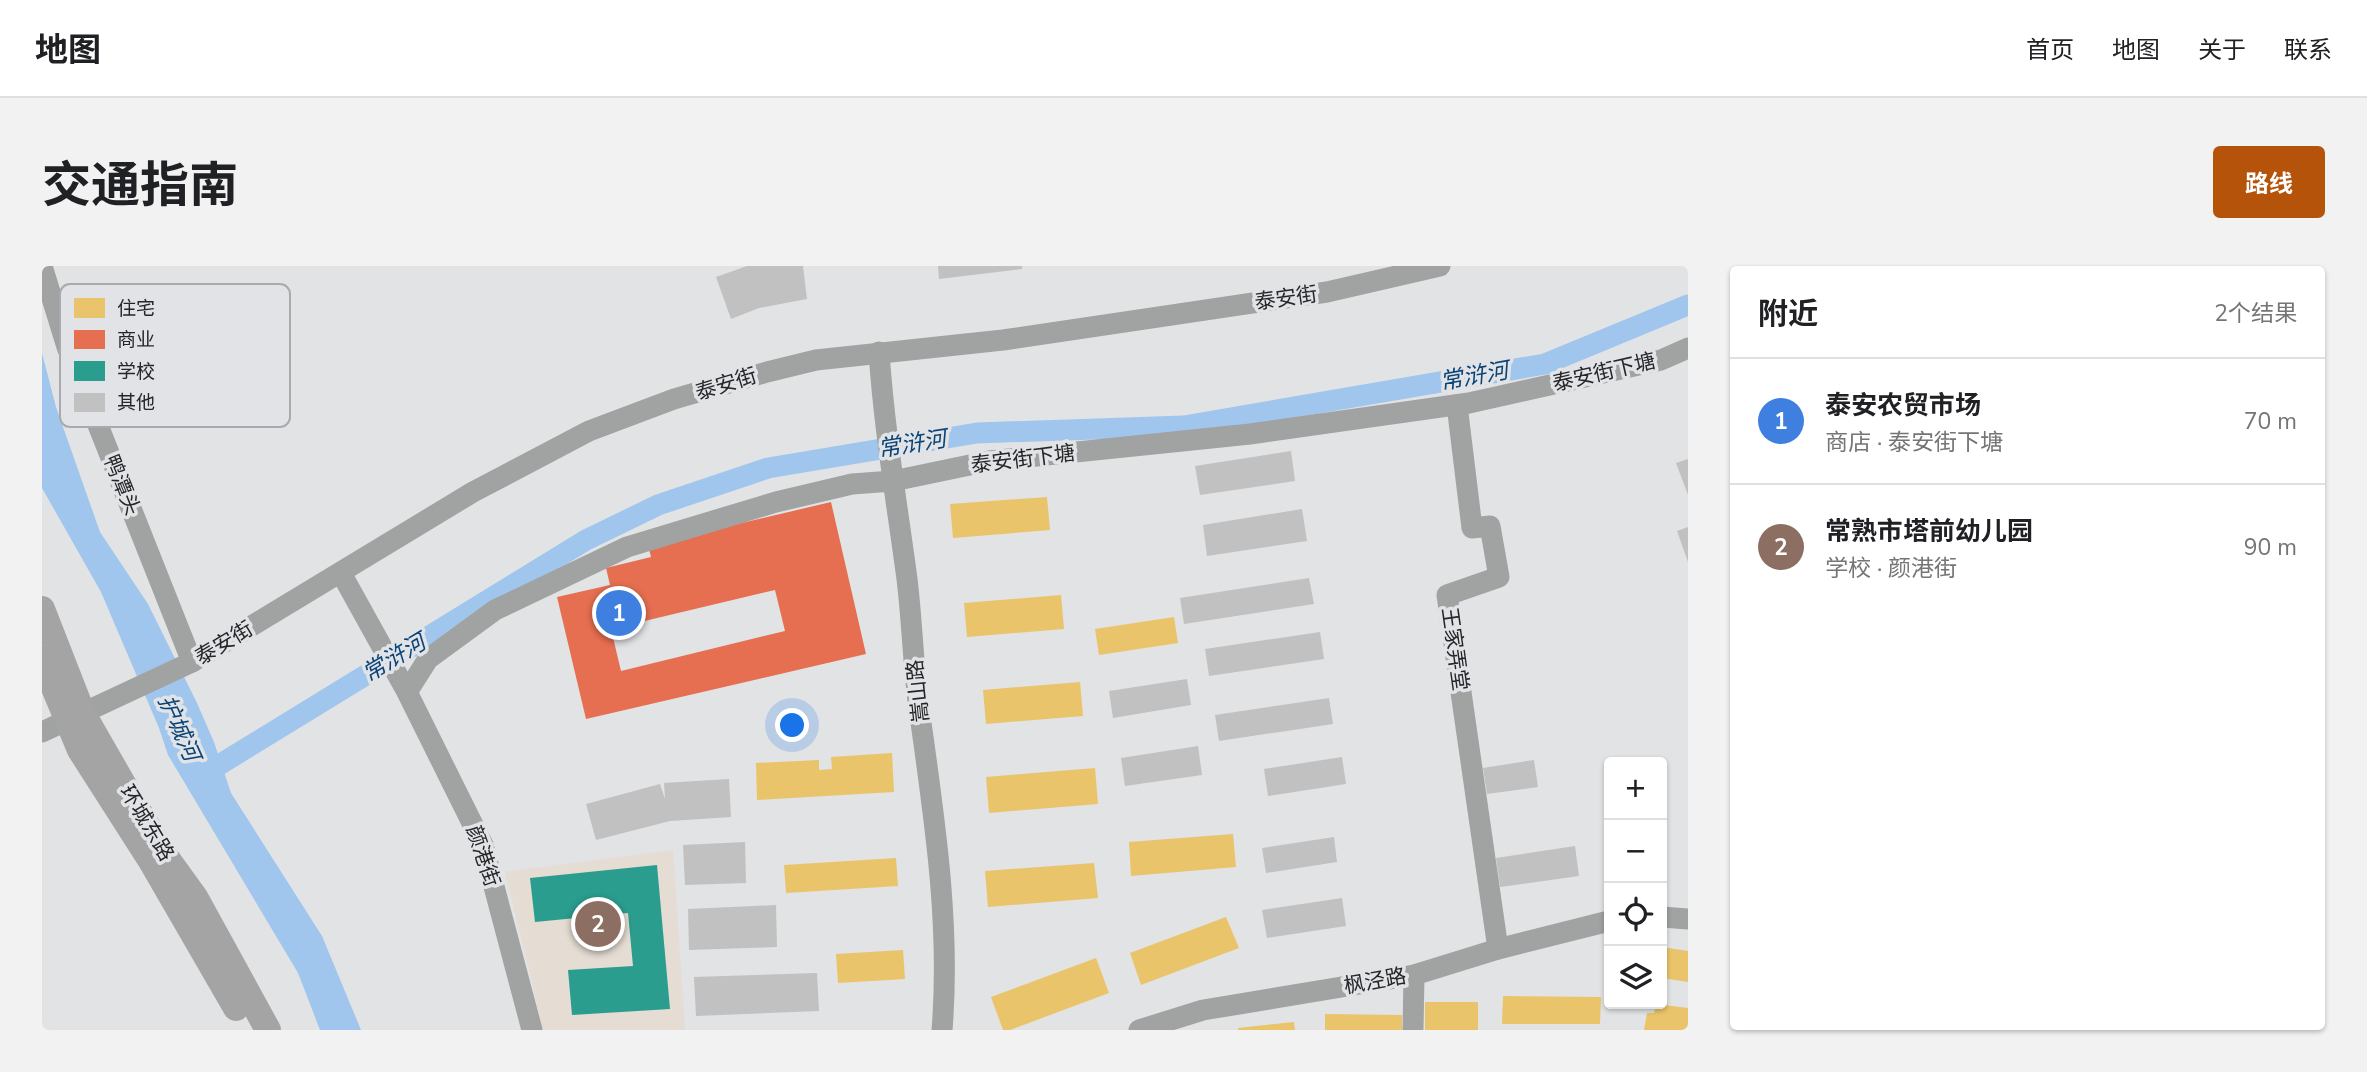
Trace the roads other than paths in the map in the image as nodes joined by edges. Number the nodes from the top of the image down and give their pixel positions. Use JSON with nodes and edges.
{"nodes":[{"id":1,"x":42,"y":266,"type":"edge"},
{"id":2,"x":1440,"y":266,"type":"edge"},
{"id":3,"x":60,"y":324,"type":"edge"},
{"id":4,"x":1688,"y":348,"type":"edge"},
{"id":5,"x":879,"y":352,"type":"junction"},
{"id":6,"x":1457,"y":405,"type":"junction"},
{"id":7,"x":99,"y":427,"type":"edge"},
{"id":8,"x":893,"y":481,"type":"junction"},
{"id":9,"x":341,"y":573,"type":"junction"},
{"id":10,"x":42,"y":609,"type":"edge"},
{"id":11,"x":42,"y":659,"type":"edge"},
{"id":12,"x":192,"y":662,"type":"junction"},
{"id":13,"x":407,"y":692,"type":"junction"},
{"id":14,"x":75,"y":717,"type":"junction"},
{"id":15,"x":42,"y":732,"type":"edge"},
{"id":16,"x":1667,"y":917,"type":"edge"},
{"id":17,"x":1688,"y":919,"type":"edge"},
{"id":18,"x":1604,"y":922,"type":"edge"},
{"id":19,"x":1498,"y":949,"type":"junction"},
{"id":20,"x":1414,"y":975,"type":"junction"},
{"id":21,"x":249,"y":1030,"type":"edge"},
{"id":22,"x":268,"y":1030,"type":"edge"},
{"id":23,"x":532,"y":1030,"type":"edge"},
{"id":24,"x":942,"y":1030,"type":"edge"},
{"id":25,"x":1142,"y":1030,"type":"edge"},
{"id":26,"x":1413,"y":1030,"type":"edge"}],
"edges":[{"from":1,"to":3,"type":"street","name":"鸭潭头"},
{"from":2,"to":5,"type":"street","name":"泰安街"},
{"from":4,"to":6,"type":"street","name":"泰安街下塘"},
{"from":5,"to":8,"type":"street","name":"嵩山路"},
{"from":5,"to":9,"type":"street","name":"泰安街"},
{"from":6,"to":8,"type":"street","name":"泰安街下塘"},
{"from":6,"to":19,"type":"street","name":"王家弄堂"},
{"from":7,"to":12,"type":"street","name":"鸭潭头"},
{"from":8,"to":13,"type":"street","name":"泰安街下塘"},
{"from":8,"to":24,"type":"street","name":"嵩山路"},
{"from":9,"to":12,"type":"street","name":"泰安街"},
{"from":9,"to":13,"type":"street","name":"颜港街"},
{"from":10,"to":14,"type":"main road","name":"环城东路"},
{"from":11,"to":14,"type":"main road","name":"环城东路"},
{"from":12,"to":14,"type":"street","name":"泰安街"},
{"from":13,"to":23,"type":"street","name":"颜港街"},
{"from":14,"to":15,"type":"street","name":"泰安街"},
{"from":14,"to":21,"type":"main road","name":"环城东路"},
{"from":14,"to":22,"type":"main road","name":"环城东路"},
{"from":16,"to":17,"type":"street"},
{"from":18,"to":19,"type":"street","name":"枫泾路"},
{"from":19,"to":20,"type":"street","name":"枫泾路"},
{"from":20,"to":25,"type":"street","name":"枫泾路"},
{"from":20,"to":26,"type":"street"}]}
